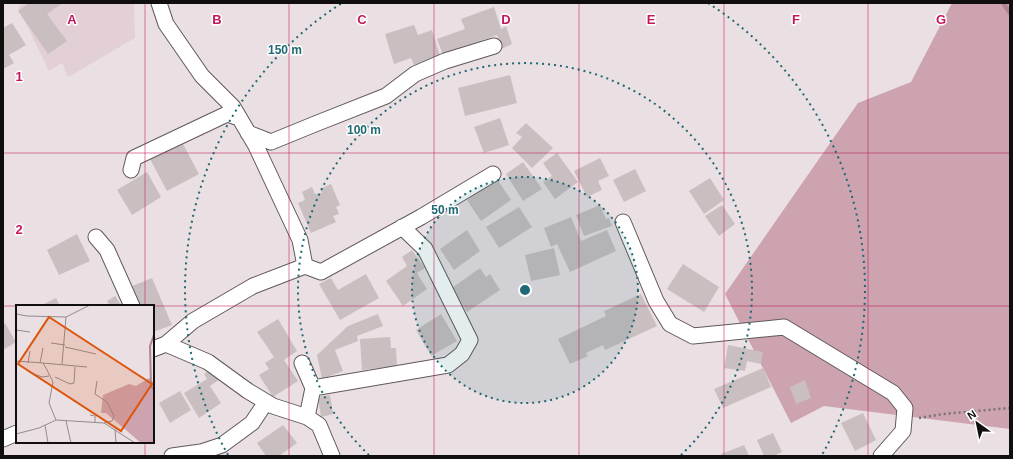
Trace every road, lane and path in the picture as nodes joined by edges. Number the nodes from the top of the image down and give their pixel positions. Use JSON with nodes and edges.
{"nodes":[{"id":1,"x":159,"y":3,"type":"edge"},
{"id":2,"x":494,"y":46,"type":"dead end"},
{"id":3,"x":239,"y":118,"type":"junction"},
{"id":4,"x":248,"y":133,"type":"junction"},
{"id":5,"x":131,"y":170,"type":"dead end"},
{"id":6,"x":493,"y":174,"type":"dead end"},
{"id":7,"x":623,"y":222,"type":"dead end"},
{"id":8,"x":402,"y":227,"type":"junction"},
{"id":9,"x":96,"y":237,"type":"dead end"},
{"id":10,"x":305,"y":266,"type":"junction"},
{"id":11,"x":132,"y":305,"type":"edge"},
{"id":12,"x":159,"y":347,"type":"edge"},
{"id":13,"x":302,"y":363,"type":"dead end"},
{"id":14,"x":313,"y":388,"type":"junction"},
{"id":15,"x":266,"y":402,"type":"junction"},
{"id":16,"x":1010,"y":408,"type":"edge"},
{"id":17,"x":307,"y":417,"type":"junction"},
{"id":18,"x":904,"y":421,"type":"junction"},
{"id":19,"x":16,"y":433,"type":"edge"},
{"id":20,"x":3,"y":439,"type":"edge"},
{"id":21,"x":172,"y":456,"type":"edge"},
{"id":22,"x":332,"y":456,"type":"edge"},
{"id":23,"x":881,"y":456,"type":"edge"}],
"edges":[{"from":1,"to":3,"type":"street"},
{"from":2,"to":4,"type":"street"},
{"from":3,"to":4,"type":"street"},
{"from":3,"to":5,"type":"street"},
{"from":4,"to":10,"type":"street"},
{"from":6,"to":8,"type":"street"},
{"from":7,"to":18,"type":"street"},
{"from":8,"to":10,"type":"street"},
{"from":8,"to":14,"type":"street"},
{"from":9,"to":11,"type":"street"},
{"from":10,"to":12,"type":"street"},
{"from":12,"to":15,"type":"street"},
{"from":13,"to":14,"type":"street"},
{"from":14,"to":17,"type":"street"},
{"from":15,"to":17,"type":"street"},
{"from":15,"to":21,"type":"street"},
{"from":16,"to":18,"type":"path"},
{"from":17,"to":22,"type":"street"},
{"from":18,"to":23,"type":"street"},
{"from":19,"to":20,"type":"street"}]}
